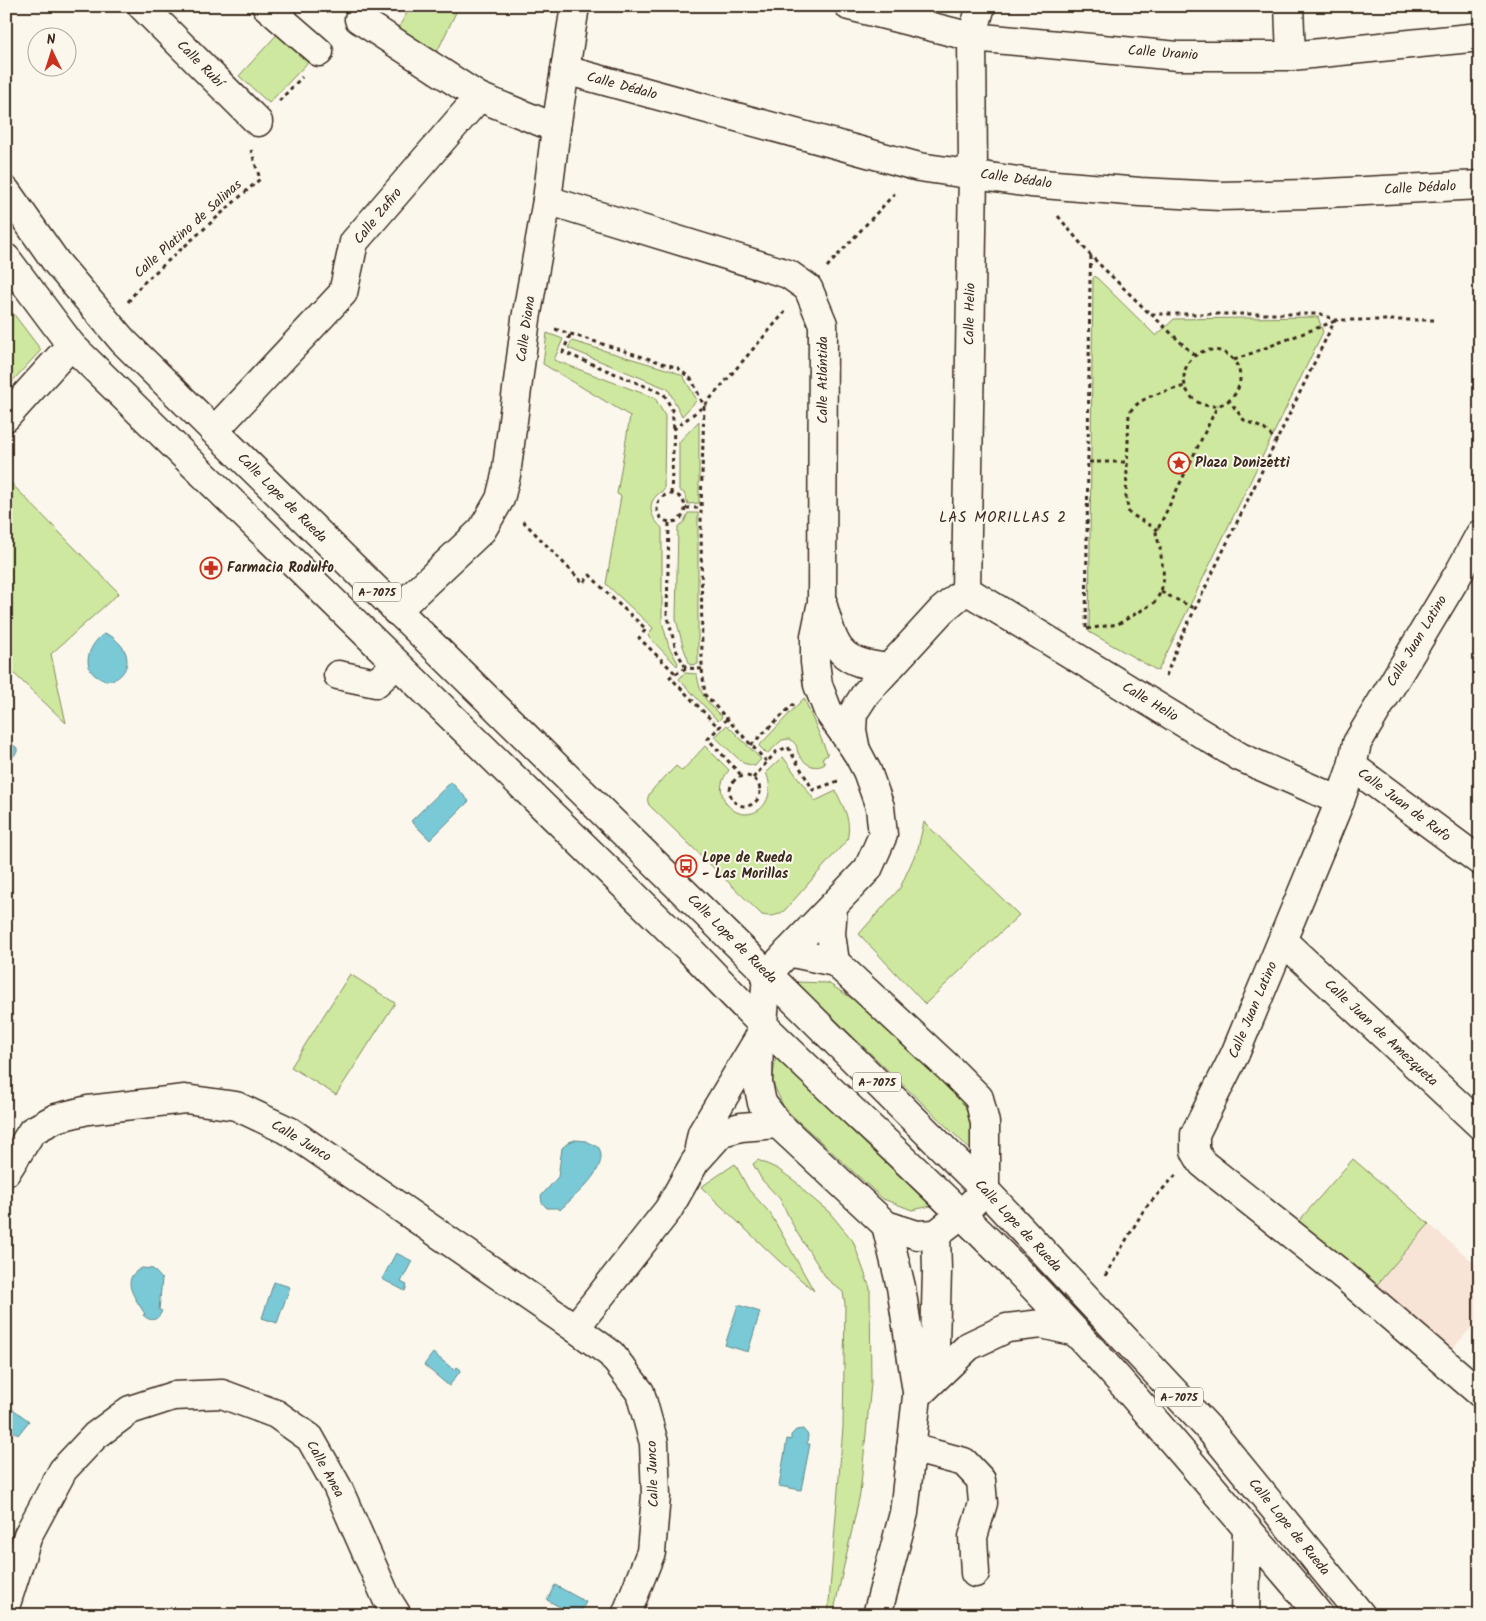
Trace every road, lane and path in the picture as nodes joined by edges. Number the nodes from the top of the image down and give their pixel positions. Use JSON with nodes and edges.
{"nodes":[{"id":1,"x":142,"y":6,"type":"edge"},
{"id":2,"x":266,"y":6,"type":"edge"},
{"id":3,"x":575,"y":6,"type":"edge"},
{"id":4,"x":849,"y":6,"type":"edge"},
{"id":5,"x":981,"y":6,"type":"edge"},
{"id":6,"x":1289,"y":6,"type":"edge"},
{"id":7,"x":359,"y":19,"type":"dead end"},
{"id":8,"x":972,"y":37,"type":"junction"},
{"id":9,"x":1480,"y":37,"type":"edge"},
{"id":10,"x":320,"y":52,"type":"joint"},
{"id":11,"x":1291,"y":56,"type":"junction"},
{"id":12,"x":565,"y":70,"type":"junction"},
{"id":13,"x":479,"y":97,"type":"junction"},
{"id":14,"x":258,"y":122,"type":"junction"},
{"id":15,"x":556,"y":128,"type":"junction"},
{"id":16,"x":972,"y":174,"type":"junction"},
{"id":17,"x":1031,"y":183,"type":"junction"},
{"id":18,"x":1480,"y":185,"type":"edge"},
{"id":19,"x":6,"y":191,"type":"edge"},
{"id":20,"x":547,"y":200,"type":"junction"},
{"id":21,"x":880,"y":210,"type":"dead end"},
{"id":22,"x":843,"y":250,"type":"dead end"},
{"id":23,"x":1092,"y":256,"type":"junction"},
{"id":24,"x":6,"y":258,"type":"edge"},
{"id":25,"x":1150,"y":314,"type":"junction"},
{"id":26,"x":1335,"y":320,"type":"junction"},
{"id":27,"x":1434,"y":320,"type":"dead end"},
{"id":28,"x":109,"y":324,"type":"junction"},
{"id":29,"x":565,"y":333,"type":"dead end"},
{"id":30,"x":570,"y":335,"type":"junction"},
{"id":31,"x":71,"y":345,"type":"junction"},
{"id":32,"x":1195,"y":356,"type":"junction"},
{"id":33,"x":1234,"y":360,"type":"junction"},
{"id":34,"x":741,"y":362,"type":"dead end"},
{"id":35,"x":1185,"y":386,"type":"junction"},
{"id":36,"x":1228,"y":399,"type":"junction"},
{"id":37,"x":1218,"y":404,"type":"junction"},
{"id":38,"x":704,"y":406,"type":"junction"},
{"id":39,"x":6,"y":417,"type":"edge"},
{"id":40,"x":674,"y":429,"type":"junction"},
{"id":41,"x":214,"y":431,"type":"junction"},
{"id":42,"x":1277,"y":442,"type":"junction"},
{"id":43,"x":1088,"y":462,"type":"junction"},
{"id":44,"x":1128,"y":462,"type":"junction"},
{"id":45,"x":670,"y":494,"type":"junction"},
{"id":46,"x":500,"y":500,"type":"junction"},
{"id":47,"x":686,"y":508,"type":"junction"},
{"id":48,"x":701,"y":508,"type":"junction"},
{"id":49,"x":669,"y":523,"type":"junction"},
{"id":50,"x":1158,"y":530,"type":"junction"},
{"id":51,"x":1480,"y":534,"type":"edge"},
{"id":52,"x":966,"y":590,"type":"junction"},
{"id":53,"x":1161,"y":592,"type":"junction"},
{"id":54,"x":822,"y":602,"type":"junction"},
{"id":55,"x":1196,"y":610,"type":"junction"},
{"id":56,"x":396,"y":611,"type":"junction"},
{"id":57,"x":397,"y":664,"type":"junction"},
{"id":58,"x":686,"y":668,"type":"junction"},
{"id":59,"x":889,"y":668,"type":"junction"},
{"id":60,"x":702,"y":669,"type":"junction"},
{"id":61,"x":675,"y":673,"type":"junction"},
{"id":62,"x":338,"y":675,"type":"dead end"},
{"id":63,"x":796,"y":701,"type":"dead end"},
{"id":64,"x":1163,"y":710,"type":"junction"},
{"id":65,"x":726,"y":719,"type":"junction"},
{"id":66,"x":719,"y":728,"type":"junction"},
{"id":67,"x":751,"y":745,"type":"junction"},
{"id":68,"x":856,"y":752,"type":"junction"},
{"id":69,"x":767,"y":762,"type":"junction"},
{"id":70,"x":1352,"y":766,"type":"junction"},
{"id":71,"x":743,"y":776,"type":"junction"},
{"id":72,"x":753,"y":778,"type":"junction"},
{"id":73,"x":828,"y":784,"type":"dead end"},
{"id":74,"x":1340,"y":801,"type":"junction"},
{"id":75,"x":1480,"y":861,"type":"edge"},
{"id":76,"x":833,"y":906,"type":"junction"},
{"id":77,"x":1283,"y":941,"type":"junction"},
{"id":78,"x":788,"y":952,"type":"junction"},
{"id":79,"x":835,"y":962,"type":"junction"},
{"id":80,"x":767,"y":974,"type":"junction"},
{"id":81,"x":761,"y":1031,"type":"junction"},
{"id":82,"x":778,"y":1124,"type":"junction"},
{"id":83,"x":1480,"y":1124,"type":"edge"},
{"id":84,"x":695,"y":1162,"type":"junction"},
{"id":85,"x":1181,"y":1169,"type":"dead end"},
{"id":86,"x":6,"y":1172,"type":"edge"},
{"id":87,"x":986,"y":1190,"type":"junction"},
{"id":88,"x":962,"y":1214,"type":"junction"},
{"id":89,"x":886,"y":1225,"type":"junction"},
{"id":90,"x":936,"y":1234,"type":"junction"},
{"id":91,"x":1105,"y":1276,"type":"dead end"},
{"id":92,"x":575,"y":1328,"type":"junction"},
{"id":93,"x":1076,"y":1332,"type":"junction"},
{"id":94,"x":1480,"y":1393,"type":"edge"},
{"id":95,"x":917,"y":1396,"type":"junction"},
{"id":96,"x":911,"y":1448,"type":"junction"},
{"id":97,"x":1247,"y":1529,"type":"junction"},
{"id":98,"x":975,"y":1573,"type":"dead end"},
{"id":99,"x":6,"y":1604,"type":"edge"},
{"id":100,"x":398,"y":1615,"type":"edge"},
{"id":101,"x":626,"y":1615,"type":"edge"},
{"id":102,"x":877,"y":1615,"type":"edge"},
{"id":103,"x":1245,"y":1615,"type":"edge"},
{"id":104,"x":1319,"y":1615,"type":"edge"},
{"id":105,"x":1361,"y":1615,"type":"edge"}],
"edges":[{"from":1,"to":14,"type":"street","name":"Calle Rubí"},
{"from":2,"to":10,"type":"street"},
{"from":3,"to":12,"type":"street","name":"Calle Diana"},
{"from":4,"to":8,"type":"street","name":"Calle Uranio"},
{"from":5,"to":8,"type":"street","name":"Calle Helio"},
{"from":6,"to":11,"type":"street"},
{"from":7,"to":13,"type":"street"},
{"from":8,"to":11,"type":"street","name":"Calle Uranio"},
{"from":8,"to":16,"type":"street","name":"Calle Helio"},
{"from":9,"to":11,"type":"street","name":"Calle Uranio"},
{"from":10,"to":14,"type":"path","name":"Calle Platino de Salinas"},
{"from":12,"to":15,"type":"street","name":"Calle Diana"},
{"from":12,"to":16,"type":"street","name":"Calle Dédalo"},
{"from":13,"to":15,"type":"street"},
{"from":13,"to":41,"type":"street","name":"Calle Zafiro"},
{"from":14,"to":28,"type":"path","name":"Calle Platino de Salinas"},
{"from":15,"to":20,"type":"street","name":"Calle Diana"},
{"from":16,"to":17,"type":"street","name":"Calle Dédalo"},
{"from":16,"to":52,"type":"street","name":"Calle Helio"},
{"from":17,"to":18,"type":"street","name":"Calle Dédalo"},
{"from":17,"to":23,"type":"path"},
{"from":19,"to":28,"type":"street","name":"Calle Lope de Rueda","number":"A-7075"},
{"from":20,"to":46,"type":"street","name":"Calle Diana"},
{"from":20,"to":54,"type":"street","name":"Calle Atlántida"},
{"from":21,"to":22,"type":"path"},
{"from":23,"to":25,"type":"path"},
{"from":23,"to":43,"type":"path"},
{"from":24,"to":31,"type":"street","number":"A-7075"},
{"from":25,"to":26,"type":"path"},
{"from":25,"to":32,"type":"path"},
{"from":26,"to":27,"type":"path"},
{"from":26,"to":33,"type":"path"},
{"from":26,"to":42,"type":"path"},
{"from":28,"to":41,"type":"street","name":"Calle Lope de Rueda","number":"A-7075"},
{"from":29,"to":30,"type":"path"},
{"from":30,"to":38,"type":"path"},
{"from":30,"to":40,"type":"path"},
{"from":31,"to":39,"type":"street"},
{"from":31,"to":57,"type":"street","number":"A-7075"},
{"from":32,"to":33,"type":"path"},
{"from":32,"to":35,"type":"path"},
{"from":33,"to":36,"type":"path"},
{"from":34,"to":38,"type":"path"},
{"from":35,"to":37,"type":"path"},
{"from":35,"to":44,"type":"path"},
{"from":36,"to":37,"type":"path"},
{"from":36,"to":42,"type":"path"},
{"from":37,"to":50,"type":"path"},
{"from":38,"to":40,"type":"path"},
{"from":38,"to":48,"type":"path"},
{"from":40,"to":45,"type":"path"},
{"from":41,"to":56,"type":"street","name":"Calle Lope de Rueda","number":"A-7075"},
{"from":42,"to":55,"type":"path"},
{"from":43,"to":44,"type":"path"},
{"from":43,"to":53,"type":"path"},
{"from":44,"to":50,"type":"path"},
{"from":45,"to":47,"type":"path"},
{"from":45,"to":49,"type":"path"},
{"from":46,"to":56,"type":"street","name":"Calle Diana"},
{"from":46,"to":61,"type":"path"},
{"from":47,"to":48,"type":"path"},
{"from":47,"to":49,"type":"path"},
{"from":48,"to":60,"type":"path"},
{"from":49,"to":58,"type":"path"},
{"from":50,"to":53,"type":"path"},
{"from":51,"to":70,"type":"street","name":"Calle Juan Latino"},
{"from":52,"to":59,"type":"street"},
{"from":52,"to":64,"type":"street","name":"Calle Helio"},
{"from":53,"to":55,"type":"path"},
{"from":54,"to":59,"type":"street","name":"Calle Atlántida"},
{"from":54,"to":68,"type":"street","name":"Calle Atlántida"},
{"from":55,"to":64,"type":"path"},
{"from":56,"to":80,"type":"street","name":"Calle Lope de Rueda","number":"A-7075"},
{"from":57,"to":62,"type":"street"},
{"from":57,"to":81,"type":"street","number":"A-7075"},
{"from":58,"to":60,"type":"path"},
{"from":58,"to":61,"type":"path"},
{"from":59,"to":68,"type":"street","name":"Calle Atlántida"},
{"from":60,"to":65,"type":"path"},
{"from":61,"to":66,"type":"path"},
{"from":63,"to":67,"type":"path"},
{"from":64,"to":74,"type":"street","name":"Calle Helio"},
{"from":65,"to":66,"type":"path"},
{"from":65,"to":67,"type":"path"},
{"from":66,"to":71,"type":"path"},
{"from":67,"to":69,"type":"path"},
{"from":68,"to":76,"type":"street","name":"Calle Atlántida"},
{"from":69,"to":72,"type":"path"},
{"from":69,"to":73,"type":"path"},
{"from":70,"to":74,"type":"street","name":"Calle Juan Latino"},
{"from":70,"to":75,"type":"street","name":"Calle Juan de Rufo"},
{"from":71,"to":72,"type":"path"},
{"from":71,"to":72,"type":"path"},
{"from":74,"to":77,"type":"street","name":"Calle Juan Latino"},
{"from":76,"to":78,"type":"street","name":"Calle Atlántida"},
{"from":76,"to":79,"type":"street"},
{"from":77,"to":83,"type":"street","name":"Calle Juan de Amezqueta"},
{"from":77,"to":94,"type":"street","name":"Calle Juan Latino"},
{"from":78,"to":79,"type":"street"},
{"from":78,"to":80,"type":"street","name":"Calle Atlántida"},
{"from":79,"to":87,"type":"street"},
{"from":80,"to":81,"type":"street"},
{"from":80,"to":87,"type":"street","name":"Calle Lope de Rueda","number":"A-7075"},
{"from":81,"to":82,"type":"street"},
{"from":81,"to":84,"type":"street"},
{"from":81,"to":88,"type":"street","number":"A-7075"},
{"from":82,"to":84,"type":"street"},
{"from":82,"to":89,"type":"street"},
{"from":84,"to":92,"type":"street"},
{"from":85,"to":91,"type":"path"},
{"from":86,"to":92,"type":"street","name":"Calle Junco"},
{"from":87,"to":88,"type":"street"},
{"from":87,"to":105,"type":"street","name":"Calle Lope de Rueda","number":"A-7075"},
{"from":88,"to":90,"type":"street"},
{"from":88,"to":93,"type":"street","number":"A-7075"},
{"from":89,"to":90,"type":"street"},
{"from":89,"to":95,"type":"street"},
{"from":90,"to":95,"type":"street"},
{"from":92,"to":101,"type":"street","name":"Calle Junco"},
{"from":93,"to":95,"type":"street"},
{"from":93,"to":97,"type":"street","number":"A-7075"},
{"from":95,"to":96,"type":"street"},
{"from":96,"to":98,"type":"street"},
{"from":96,"to":102,"type":"street"},
{"from":97,"to":103,"type":"street"},
{"from":97,"to":104,"type":"street","number":"A-7075"},
{"from":99,"to":100,"type":"street","name":"Calle Anea"}]}
